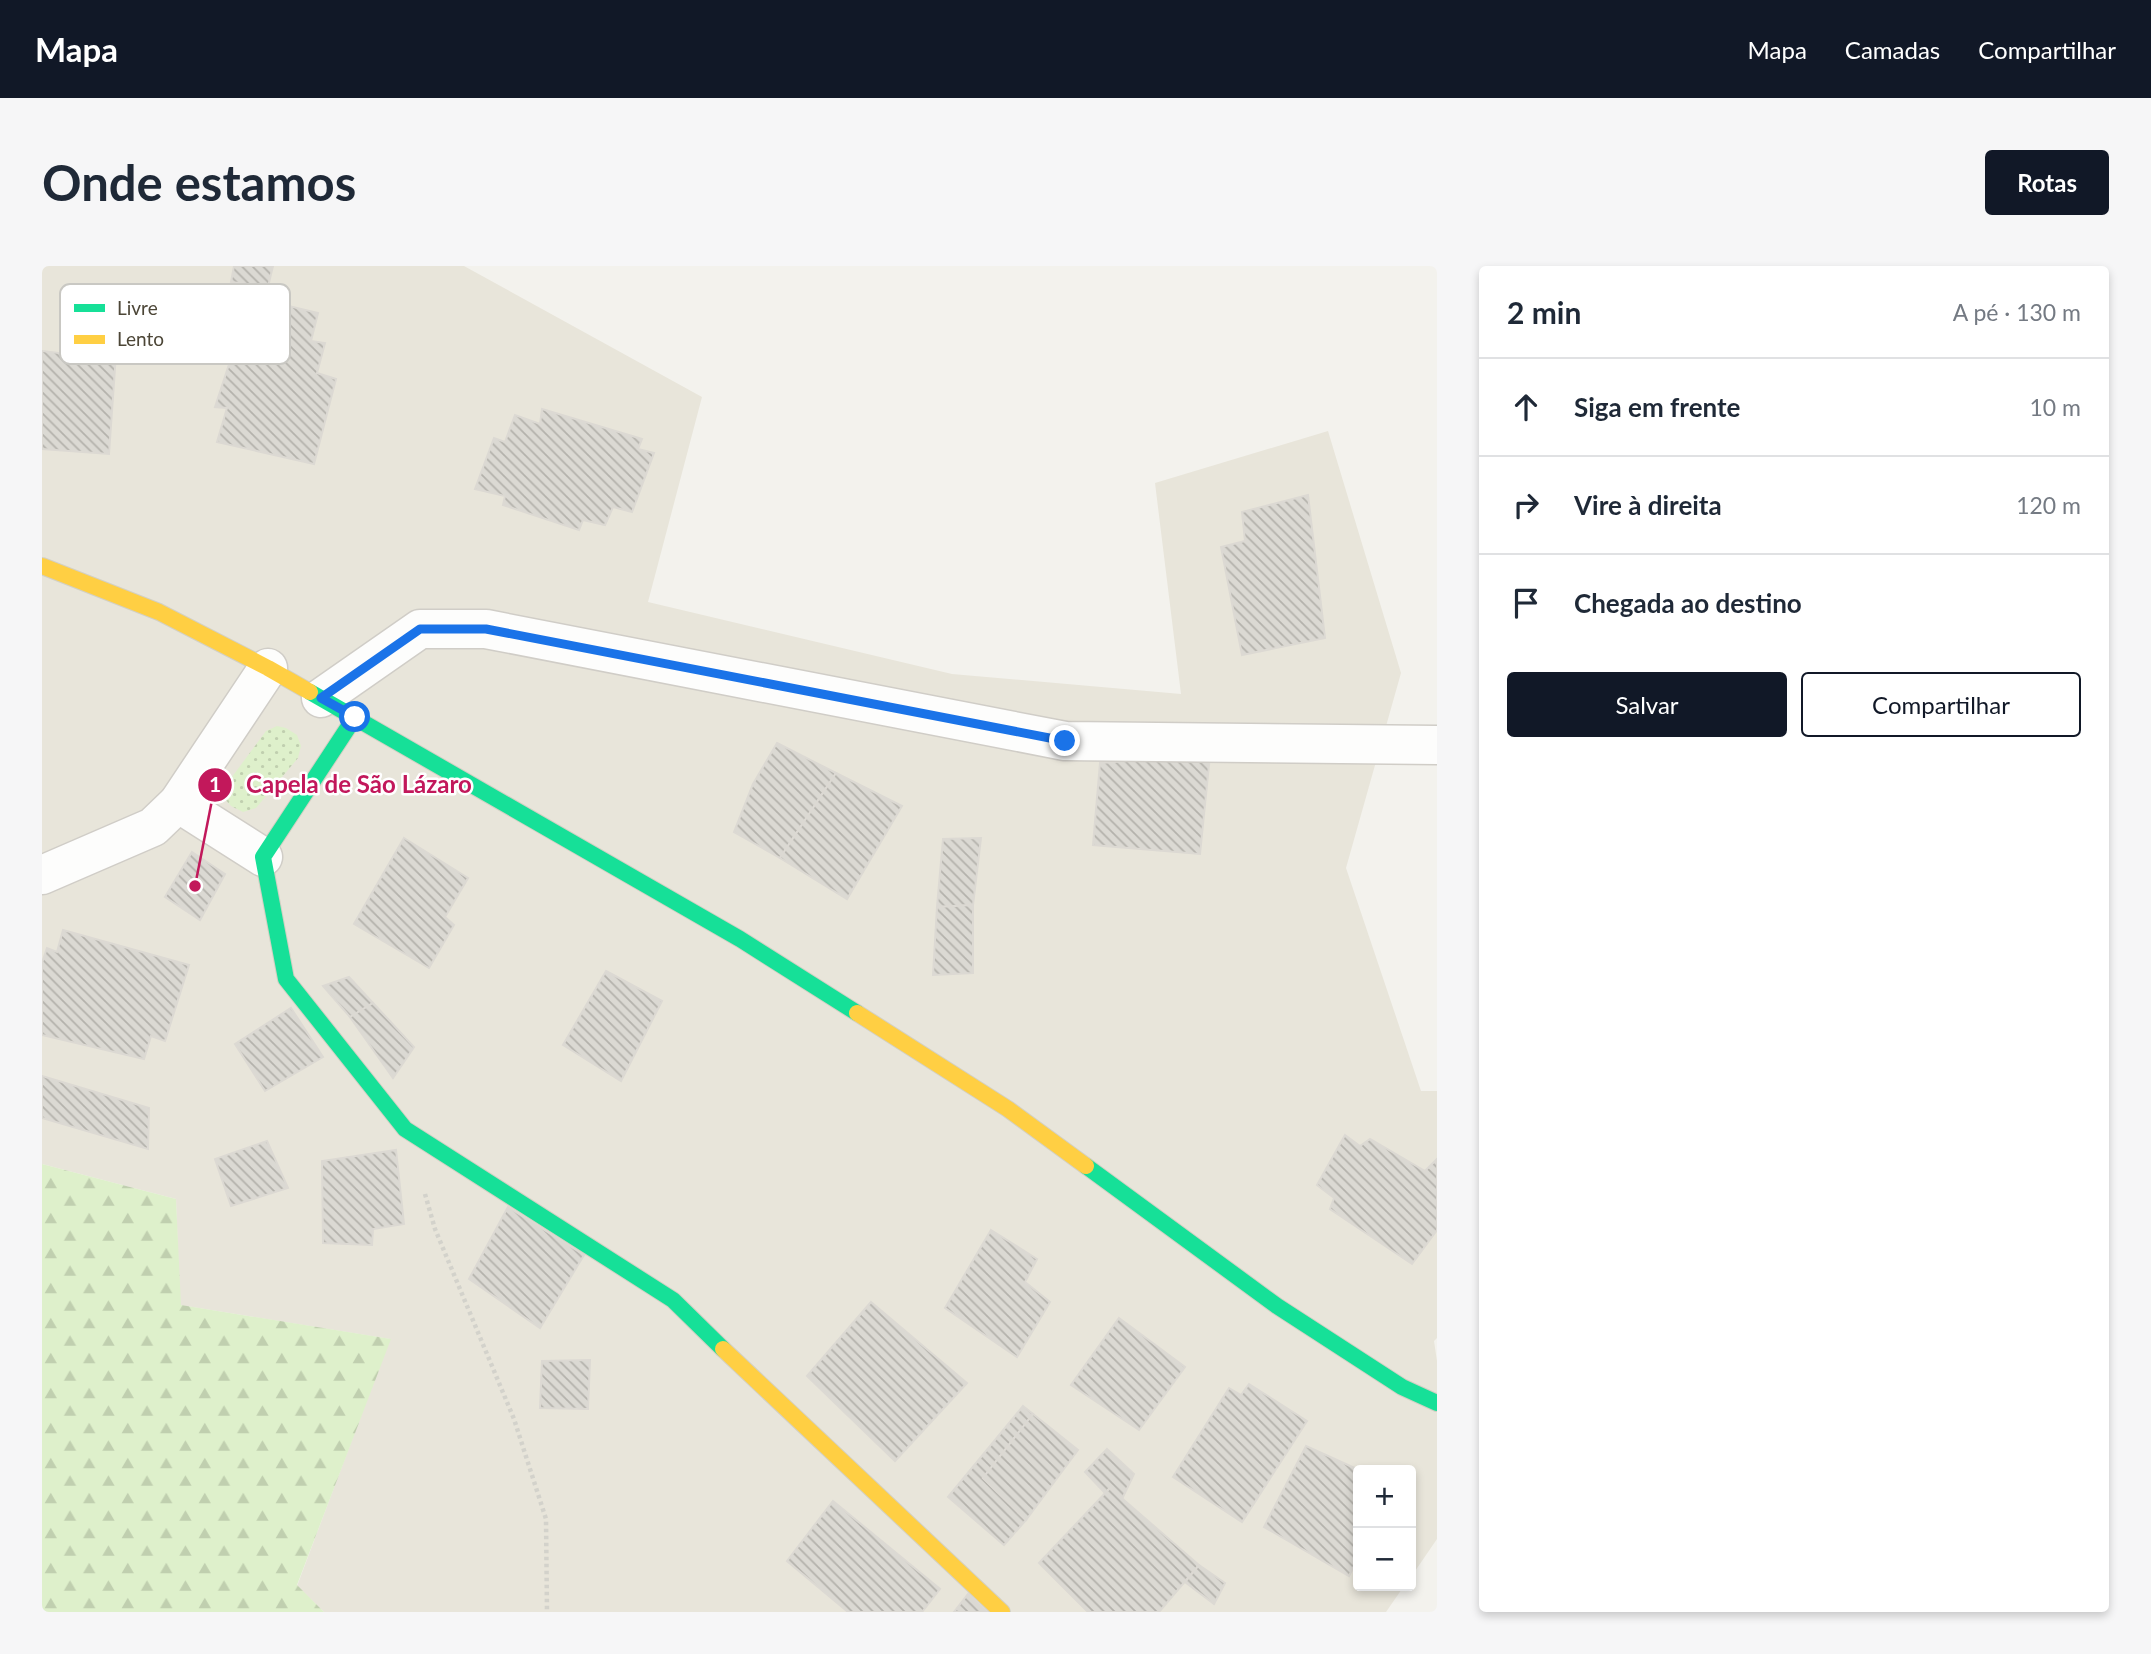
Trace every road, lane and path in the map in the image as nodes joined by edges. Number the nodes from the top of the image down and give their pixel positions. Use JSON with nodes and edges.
{"nodes":[{"id":1,"x":42,"y":566,"type":"edge"},
{"id":2,"x":268,"y":668,"type":"junction"},
{"id":3,"x":321,"y":698,"type":"junction"},
{"id":4,"x":355,"y":717,"type":"junction"},
{"id":5,"x":1437,"y":745,"type":"edge"},
{"id":6,"x":178,"y":803,"type":"junction"},
{"id":7,"x":263,"y":857,"type":"junction"},
{"id":8,"x":42,"y":875,"type":"edge"},
{"id":9,"x":424,"y":1192,"type":"dead end"},
{"id":10,"x":1437,"y":1403,"type":"edge"},
{"id":11,"x":547,"y":1612,"type":"edge"},
{"id":12,"x":1002,"y":1612,"type":"edge"}],
"edges":[{"from":1,"to":2,"type":"main road"},
{"from":2,"to":3,"type":"main road"},
{"from":2,"to":6,"type":"street"},
{"from":3,"to":4,"type":"main road"},
{"from":3,"to":5,"type":"street"},
{"from":4,"to":7,"type":"main road"},
{"from":4,"to":10,"type":"main road"},
{"from":6,"to":7,"type":"street"},
{"from":6,"to":8,"type":"street"},
{"from":7,"to":12,"type":"main road"},
{"from":9,"to":11,"type":"path"}]}
